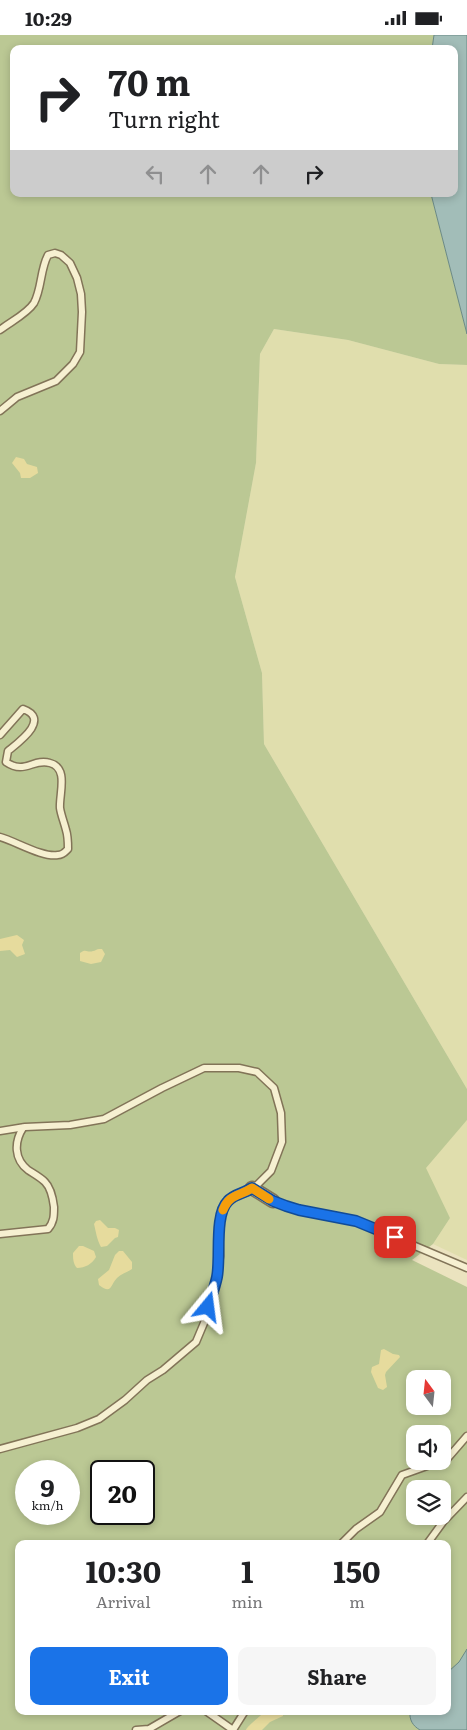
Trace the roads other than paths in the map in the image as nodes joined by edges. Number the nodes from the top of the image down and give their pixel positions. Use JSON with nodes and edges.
{"nodes":[{"id":1,"x":0,"y":330,"type":"edge"},
{"id":2,"x":0,"y":411,"type":"edge"},
{"id":3,"x":0,"y":735,"type":"edge"},
{"id":4,"x":0,"y":837,"type":"edge"},
{"id":5,"x":23,"y":1128,"type":"junction"},
{"id":6,"x":0,"y":1131,"type":"edge"},
{"id":7,"x":252,"y":1188,"type":"junction"},
{"id":8,"x":273,"y":1201,"type":"joint"},
{"id":9,"x":0,"y":1234,"type":"edge"},
{"id":10,"x":467,"y":1268,"type":"edge"},
{"id":11,"x":467,"y":1436,"type":"edge"},
{"id":12,"x":0,"y":1449,"type":"edge"},
{"id":13,"x":451,"y":1454,"type":"edge"},
{"id":14,"x":416,"y":1470,"type":"edge"},
{"id":15,"x":467,"y":1497,"type":"edge"},
{"id":16,"x":345,"y":1540,"type":"edge"},
{"id":17,"x":430,"y":1540,"type":"edge"},
{"id":18,"x":173,"y":1715,"type":"edge"},
{"id":19,"x":212,"y":1715,"type":"edge"},
{"id":20,"x":242,"y":1715,"type":"edge"},
{"id":21,"x":136,"y":1730,"type":"edge"},
{"id":22,"x":233,"y":1730,"type":"edge"}],
"edges":[{"from":1,"to":2,"type":"lane"},
{"from":3,"to":4,"type":"lane"},
{"from":5,"to":6,"type":"lane"},
{"from":5,"to":7,"type":"lane"},
{"from":5,"to":9,"type":"lane"},
{"from":7,"to":8,"type":"street"},
{"from":7,"to":12,"type":"lane"},
{"from":8,"to":10,"type":"lane"},
{"from":11,"to":13,"type":"lane"},
{"from":14,"to":16,"type":"lane"},
{"from":15,"to":17,"type":"lane"},
{"from":18,"to":21,"type":"lane"},
{"from":19,"to":22,"type":"lane"},
{"from":20,"to":22,"type":"lane"}]}
